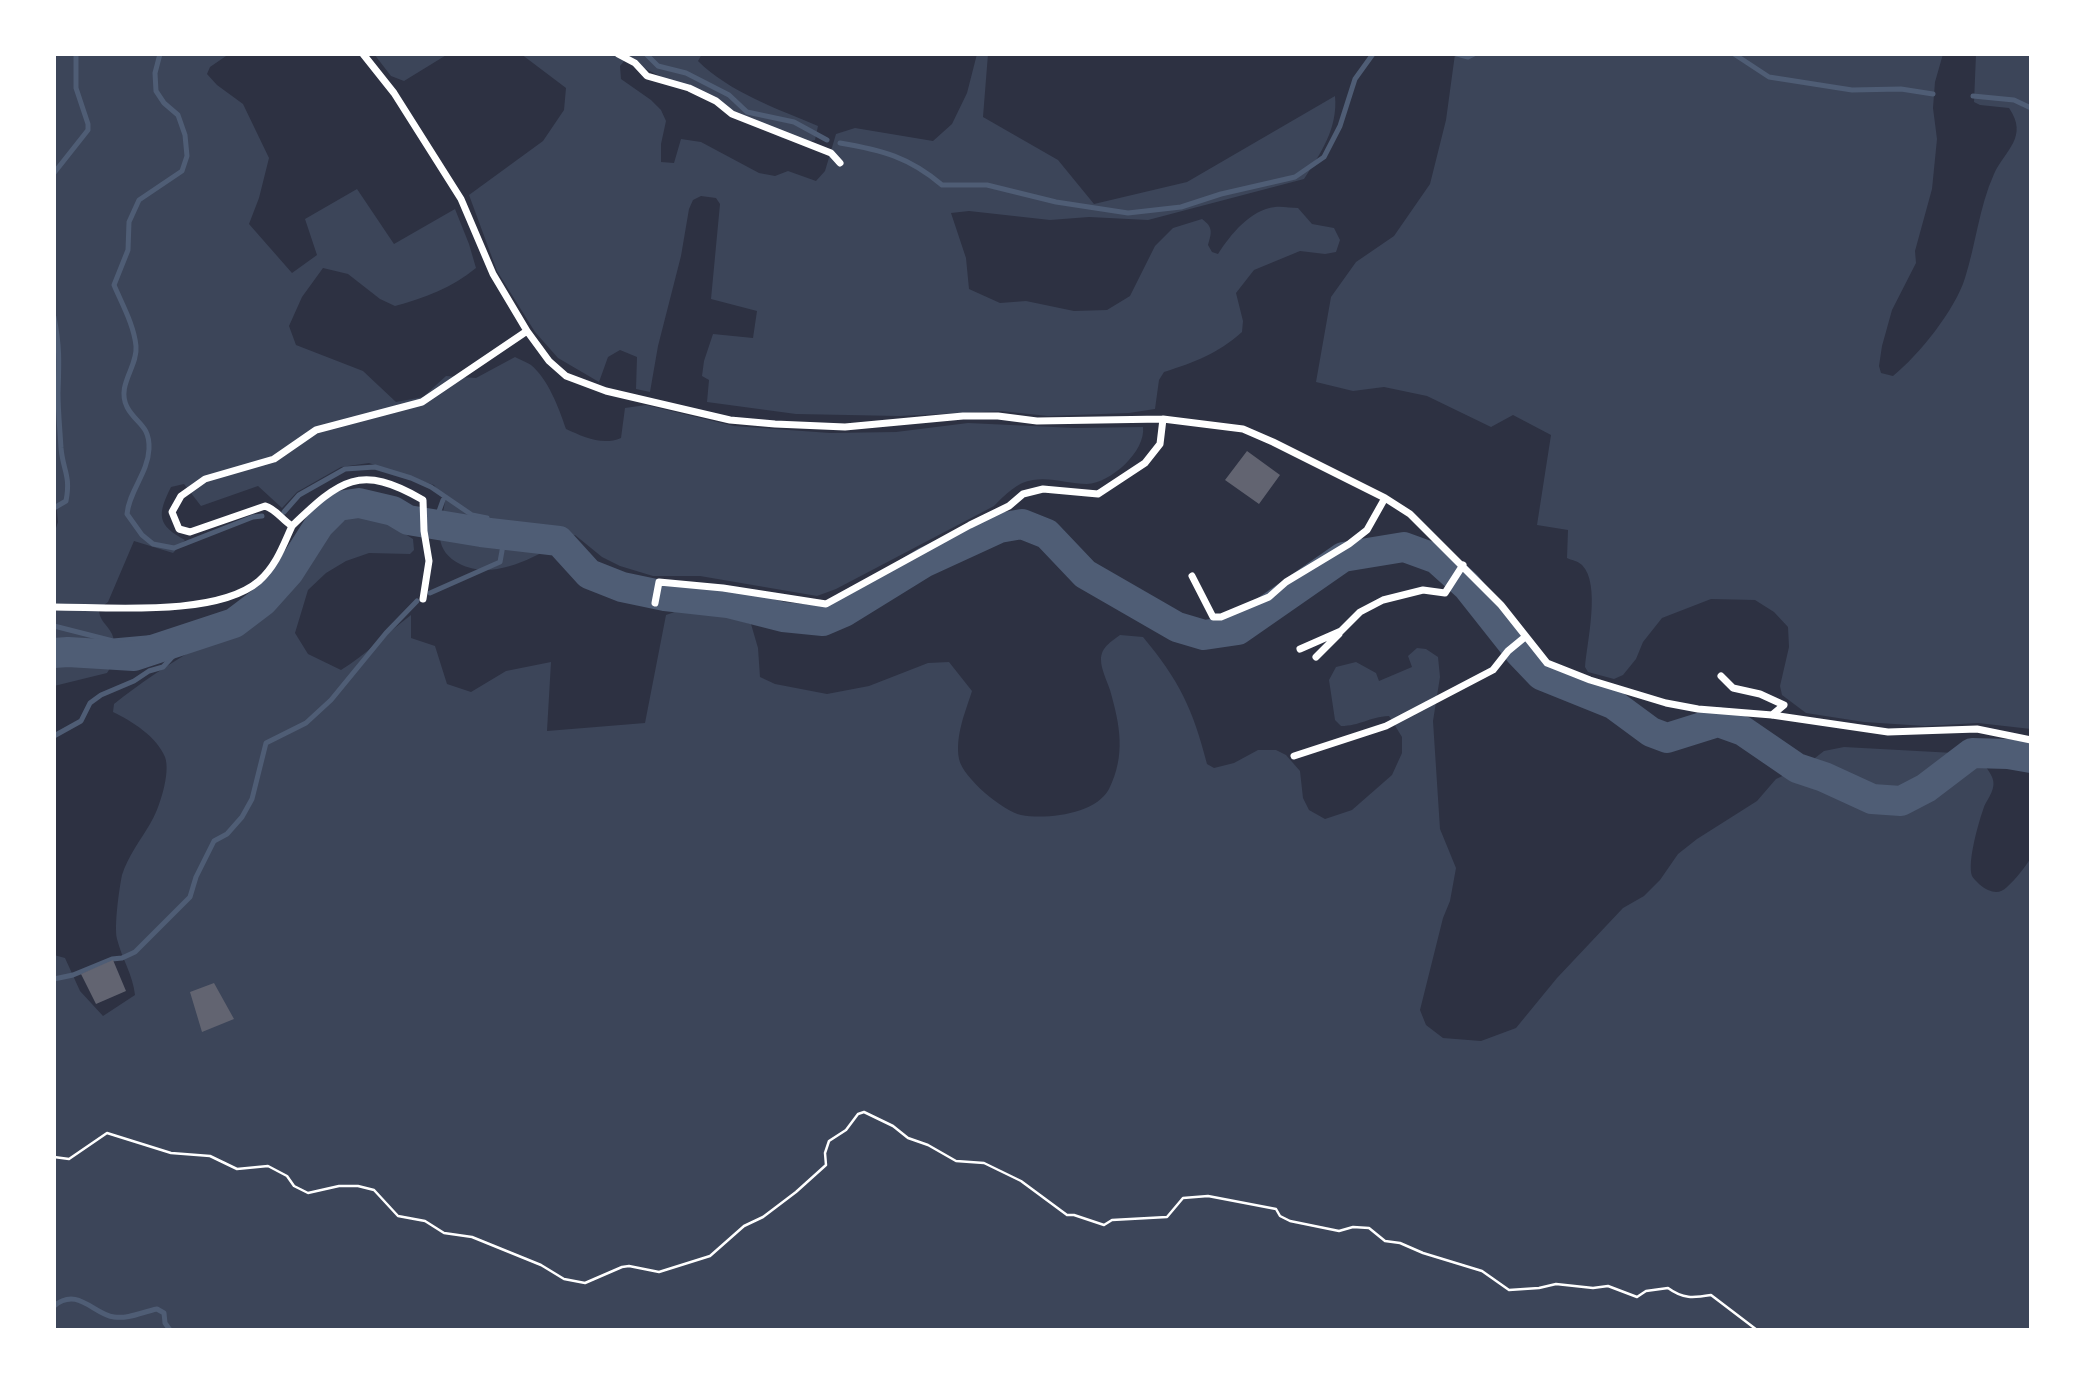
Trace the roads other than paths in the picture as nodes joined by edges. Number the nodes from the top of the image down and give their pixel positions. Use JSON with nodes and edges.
{"nodes":[{"id":1,"x":363,"y":54,"type":"edge"},
{"id":2,"x":618,"y":54,"type":"edge"},
{"id":3,"x":840,"y":163,"type":"dead end"},
{"id":4,"x":527,"y":331,"type":"junction"},
{"id":5,"x":1163,"y":419,"type":"junction"},
{"id":6,"x":1385,"y":498,"type":"junction"},
{"id":7,"x":292,"y":526,"type":"junction"},
{"id":8,"x":1464,"y":565,"type":"junction"},
{"id":9,"x":1192,"y":576,"type":"dead end"},
{"id":10,"x":423,"y":599,"type":"dead end"},
{"id":11,"x":655,"y":603,"type":"dead end"},
{"id":12,"x":54,"y":607,"type":"edge"},
{"id":13,"x":1341,"y":631,"type":"junction"},
{"id":14,"x":1525,"y":637,"type":"junction"},
{"id":15,"x":1300,"y":649,"type":"dead end"},
{"id":16,"x":1316,"y":657,"type":"dead end"},
{"id":17,"x":1721,"y":676,"type":"dead end"},
{"id":18,"x":1772,"y":715,"type":"junction"},
{"id":19,"x":2031,"y":740,"type":"edge"},
{"id":20,"x":1294,"y":756,"type":"dead end"}],
"edges":[{"from":1,"to":4,"type":"street"},
{"from":2,"to":3,"type":"street"},
{"from":4,"to":5,"type":"street"},
{"from":4,"to":7,"type":"street"},
{"from":5,"to":6,"type":"street"},
{"from":5,"to":11,"type":"street"},
{"from":6,"to":8,"type":"street"},
{"from":6,"to":9,"type":"street"},
{"from":7,"to":10,"type":"street"},
{"from":7,"to":12,"type":"street"},
{"from":8,"to":13,"type":"street"},
{"from":8,"to":14,"type":"street"},
{"from":13,"to":15,"type":"street"},
{"from":13,"to":16,"type":"street"},
{"from":14,"to":18,"type":"street"},
{"from":14,"to":20,"type":"street"},
{"from":17,"to":18,"type":"street"},
{"from":18,"to":19,"type":"street"}]}
